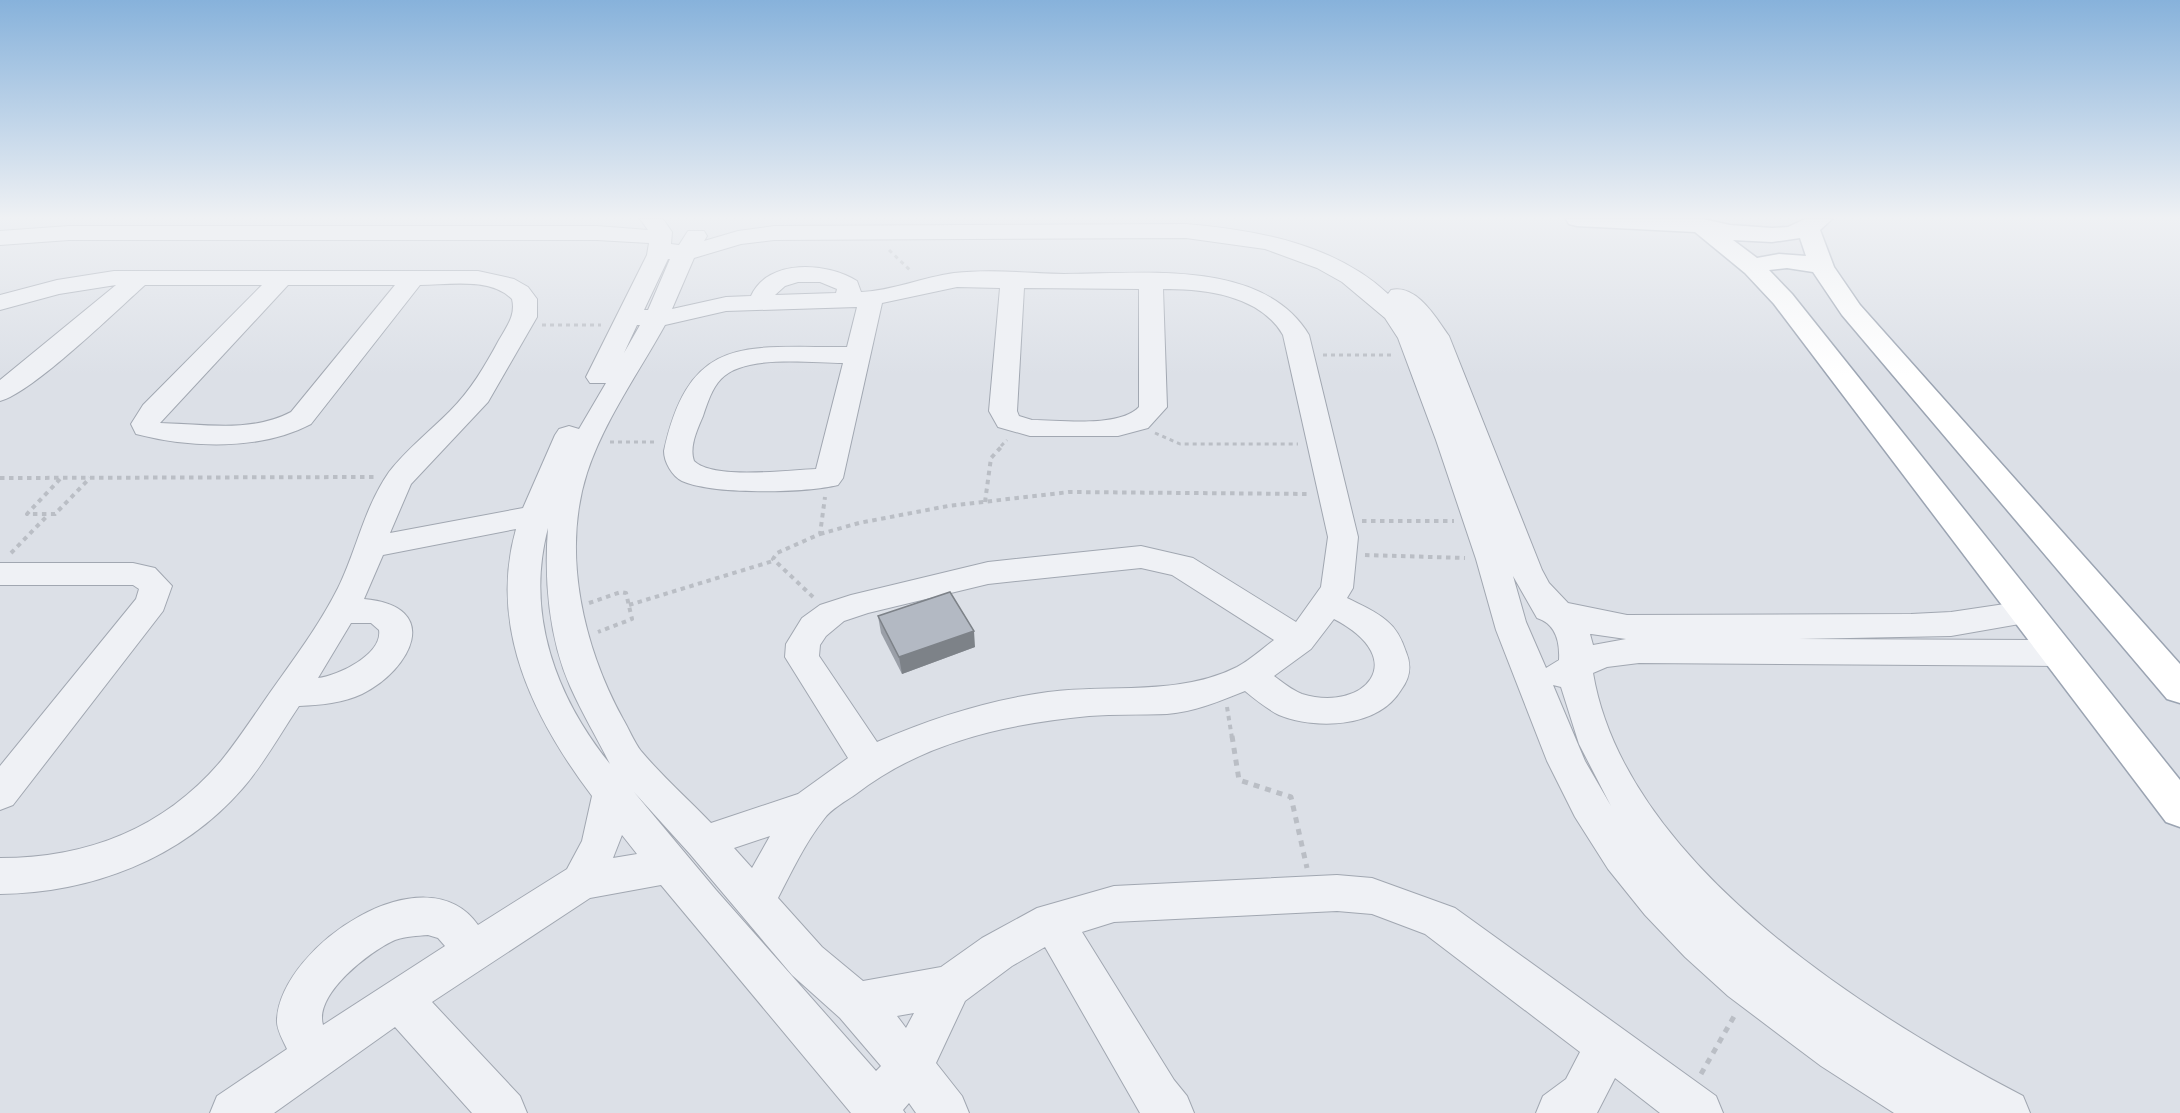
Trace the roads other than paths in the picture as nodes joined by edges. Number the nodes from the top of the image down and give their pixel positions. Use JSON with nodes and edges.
{"nodes":[{"id":1,"x":656,"y":271,"type":"edge"},
{"id":2,"x":656,"y":271,"type":"edge"},
{"id":3,"x":1339,"y":271,"type":"edge"},
{"id":4,"x":1364,"y":271,"type":"edge"},
{"id":5,"x":1757,"y":271,"type":"edge"},
{"id":6,"x":1825,"y":271,"type":"edge"},
{"id":7,"x":140,"y":277,"type":"junction"},
{"id":8,"x":283,"y":278,"type":"junction"},
{"id":9,"x":413,"y":278,"type":"junction"},
{"id":10,"x":1013,"y":280,"type":"junction"},
{"id":11,"x":1151,"y":282,"type":"junction"},
{"id":12,"x":860,"y":300,"type":"junction"},
{"id":13,"x":0,"y":303,"type":"edge"},
{"id":14,"x":645,"y":314,"type":"junction"},
{"id":15,"x":858,"y":355,"type":"junction"},
{"id":16,"x":40,"y":363,"type":"junction"},
{"id":17,"x":0,"y":376,"type":"edge"},
{"id":18,"x":0,"y":393,"type":"edge"},
{"id":19,"x":568,"y":464,"type":"junction"},
{"id":20,"x":534,"y":516,"type":"junction"},
{"id":21,"x":369,"y":547,"type":"junction"},
{"id":22,"x":4,"y":565,"type":"edge"},
{"id":23,"x":1329,"y":602,"type":"junction"},
{"id":24,"x":342,"y":611,"type":"junction"},
{"id":25,"x":2025,"y":613,"type":"junction"},
{"id":26,"x":1558,"y":614,"type":"junction"},
{"id":27,"x":1508,"y":616,"type":"junction"},
{"id":28,"x":1299,"y":640,"type":"junction"},
{"id":29,"x":2056,"y":653,"type":"junction"},
{"id":30,"x":1574,"y":669,"type":"junction"},
{"id":31,"x":1530,"y":670,"type":"junction"},
{"id":32,"x":1236,"y":681,"type":"junction"},
{"id":33,"x":2180,"y":689,"type":"edge"},
{"id":34,"x":289,"y":693,"type":"junction"},
{"id":35,"x":870,"y":762,"type":"junction"},
{"id":36,"x":612,"y":792,"type":"junction"},
{"id":37,"x":0,"y":794,"type":"edge"},
{"id":38,"x":811,"y":806,"type":"junction"},
{"id":39,"x":2180,"y":810,"type":"edge"},
{"id":40,"x":704,"y":842,"type":"junction"},
{"id":41,"x":669,"y":866,"type":"junction"},
{"id":42,"x":0,"y":876,"type":"edge"},
{"id":43,"x":581,"y":882,"type":"junction"},
{"id":44,"x":755,"y":903,"type":"junction"},
{"id":45,"x":1052,"y":921,"type":"junction"},
{"id":46,"x":472,"y":951,"type":"junction"},
{"id":47,"x":807,"y":961,"type":"junction"},
{"id":48,"x":950,"y":986,"type":"junction"},
{"id":49,"x":774,"y":987,"type":"junction"},
{"id":50,"x":399,"y":999,"type":"junction"},
{"id":51,"x":856,"y":1004,"type":"junction"},
{"id":52,"x":1607,"y":1046,"type":"junction"},
{"id":53,"x":315,"y":1056,"type":"junction"},
{"id":54,"x":912,"y":1067,"type":"junction"},
{"id":55,"x":1692,"y":1108,"type":"edge"},
{"id":56,"x":878,"y":1109,"type":"edge"},
{"id":57,"x":234,"y":1113,"type":"edge"},
{"id":58,"x":503,"y":1113,"type":"edge"},
{"id":59,"x":945,"y":1113,"type":"edge"},
{"id":60,"x":1170,"y":1113,"type":"edge"},
{"id":61,"x":1560,"y":1113,"type":"edge"},
{"id":62,"x":1938,"y":1113,"type":"edge"},
{"id":63,"x":2006,"y":1113,"type":"edge"}],
"edges":[{"from":1,"to":14,"type":"street"},
{"from":2,"to":14,"type":"street"},
{"from":3,"to":27,"type":"street"},
{"from":4,"to":26,"type":"street"},
{"from":5,"to":25,"type":"main road"},
{"from":6,"to":33,"type":"main road"},
{"from":7,"to":8,"type":"street"},
{"from":7,"to":13,"type":"street"},
{"from":7,"to":16,"type":"street"},
{"from":8,"to":9,"type":"street"},
{"from":8,"to":9,"type":"street"},
{"from":9,"to":21,"type":"street"},
{"from":10,"to":11,"type":"street"},
{"from":10,"to":11,"type":"street"},
{"from":10,"to":12,"type":"street"},
{"from":11,"to":23,"type":"street"},
{"from":12,"to":14,"type":"street"},
{"from":12,"to":15,"type":"street"},
{"from":14,"to":19,"type":"street"},
{"from":14,"to":19,"type":"street"},
{"from":15,"to":15,"type":"street"},
{"from":16,"to":17,"type":"street"},
{"from":16,"to":18,"type":"street"},
{"from":19,"to":20,"type":"street"},
{"from":19,"to":40,"type":"street"},
{"from":20,"to":21,"type":"street"},
{"from":20,"to":36,"type":"street"},
{"from":21,"to":24,"type":"street"},
{"from":22,"to":37,"type":"street"},
{"from":23,"to":28,"type":"street"},
{"from":23,"to":32,"type":"street"},
{"from":24,"to":34,"type":"street"},
{"from":24,"to":34,"type":"street"},
{"from":25,"to":26,"type":"street"},
{"from":25,"to":29,"type":"main road"},
{"from":26,"to":27,"type":"street"},
{"from":26,"to":30,"type":"street"},
{"from":27,"to":31,"type":"street"},
{"from":28,"to":32,"type":"street"},
{"from":28,"to":35,"type":"street"},
{"from":29,"to":30,"type":"street"},
{"from":29,"to":39,"type":"main road"},
{"from":30,"to":31,"type":"street"},
{"from":30,"to":63,"type":"street"},
{"from":31,"to":62,"type":"street"},
{"from":32,"to":35,"type":"street"},
{"from":34,"to":42,"type":"street"},
{"from":35,"to":38,"type":"street"},
{"from":36,"to":41,"type":"street"},
{"from":36,"to":43,"type":"street"},
{"from":38,"to":40,"type":"street"},
{"from":38,"to":44,"type":"street"},
{"from":40,"to":44,"type":"street"},
{"from":41,"to":43,"type":"street"},
{"from":41,"to":49,"type":"street"},
{"from":43,"to":46,"type":"street"},
{"from":44,"to":47,"type":"street"},
{"from":45,"to":48,"type":"street"},
{"from":45,"to":52,"type":"street"},
{"from":45,"to":60,"type":"street"},
{"from":46,"to":50,"type":"street"},
{"from":46,"to":53,"type":"street"},
{"from":47,"to":49,"type":"street"},
{"from":47,"to":51,"type":"street"},
{"from":48,"to":51,"type":"street"},
{"from":48,"to":54,"type":"street"},
{"from":49,"to":56,"type":"street"},
{"from":50,"to":53,"type":"street"},
{"from":50,"to":58,"type":"street"},
{"from":51,"to":54,"type":"street"},
{"from":52,"to":55,"type":"street"},
{"from":52,"to":61,"type":"street"},
{"from":53,"to":57,"type":"street"},
{"from":54,"to":56,"type":"street"},
{"from":54,"to":59,"type":"street"}]}
